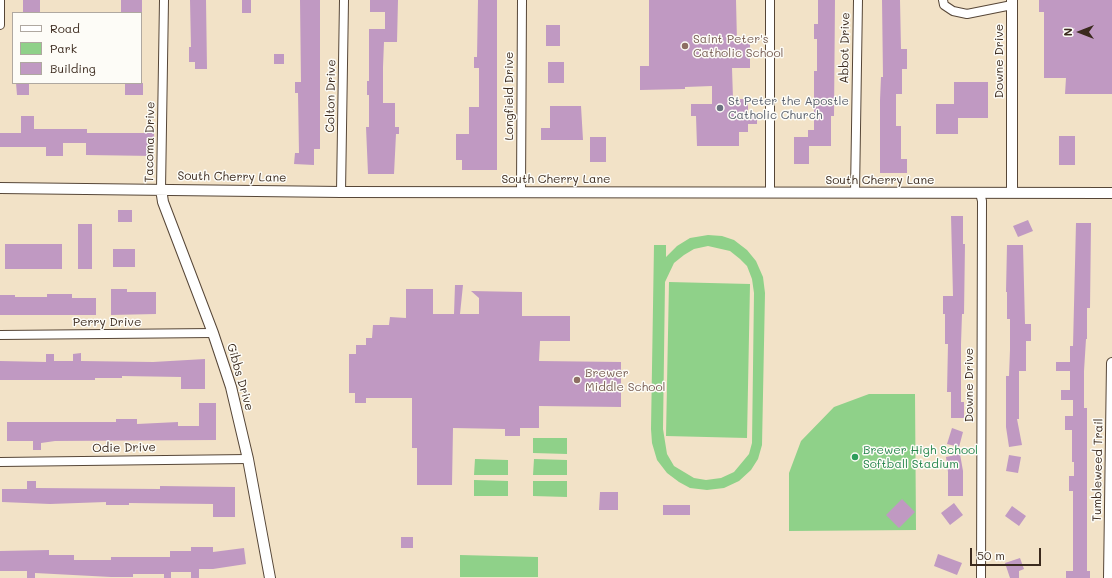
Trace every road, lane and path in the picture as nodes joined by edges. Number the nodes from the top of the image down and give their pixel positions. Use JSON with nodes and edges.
{"nodes":[{"id":1,"x":0,"y":0,"type":"edge"},
{"id":2,"x":164,"y":0,"type":"edge"},
{"id":3,"x":344,"y":0,"type":"edge"},
{"id":4,"x":522,"y":0,"type":"edge"},
{"id":5,"x":770,"y":0,"type":"edge"},
{"id":6,"x":858,"y":0,"type":"edge"},
{"id":7,"x":943,"y":0,"type":"edge"},
{"id":8,"x":1012,"y":2,"type":"edge"},
{"id":9,"x":0,"y":25,"type":"edge"},
{"id":10,"x":0,"y":188,"type":"edge"},
{"id":11,"x":161,"y":189,"type":"junction"},
{"id":12,"x":341,"y":192,"type":"junction"},
{"id":13,"x":521,"y":192,"type":"junction"},
{"id":14,"x":770,"y":193,"type":"junction"},
{"id":15,"x":855,"y":193,"type":"junction"},
{"id":16,"x":980,"y":193,"type":"junction"},
{"id":17,"x":1112,"y":193,"type":"edge"},
{"id":18,"x":1012,"y":194,"type":"junction"},
{"id":19,"x":213,"y":333,"type":"junction"},
{"id":20,"x":0,"y":335,"type":"edge"},
{"id":21,"x":1112,"y":363,"type":"edge"},
{"id":22,"x":248,"y":459,"type":"junction"},
{"id":23,"x":0,"y":462,"type":"edge"},
{"id":24,"x":270,"y":578,"type":"edge"},
{"id":25,"x":981,"y":578,"type":"edge"},
{"id":26,"x":1109,"y":578,"type":"edge"}],
"edges":[{"from":1,"to":9,"type":"street"},
{"from":2,"to":11,"type":"street","name":"Tacoma Drive"},
{"from":3,"to":12,"type":"street","name":"Colton Drive"},
{"from":4,"to":13,"type":"street","name":"Longfield Drive"},
{"from":5,"to":14,"type":"street"},
{"from":6,"to":15,"type":"street","name":"Abbot Drive"},
{"from":7,"to":8,"type":"street"},
{"from":8,"to":18,"type":"street","name":"Downe Drive"},
{"from":10,"to":11,"type":"street","name":"South Cherry Lane"},
{"from":11,"to":12,"type":"street","name":"South Cherry Lane"},
{"from":11,"to":19,"type":"street","name":"Gibbs Drive"},
{"from":12,"to":13,"type":"street","name":"South Cherry Lane"},
{"from":13,"to":14,"type":"street","name":"South Cherry Lane"},
{"from":14,"to":15,"type":"street","name":"South Cherry Lane"},
{"from":15,"to":16,"type":"street","name":"South Cherry Lane"},
{"from":16,"to":18,"type":"street","name":"South Cherry Lane"},
{"from":16,"to":25,"type":"street","name":"Downe Drive"},
{"from":17,"to":18,"type":"street","name":"South Cherry Lane"},
{"from":19,"to":20,"type":"street","name":"Perry Drive"},
{"from":19,"to":22,"type":"street","name":"Gibbs Drive"},
{"from":21,"to":26,"type":"street","name":"Tumbleweed Trail"},
{"from":22,"to":23,"type":"street","name":"Odie Drive"},
{"from":22,"to":24,"type":"street","name":"Gibbs Drive"}]}
